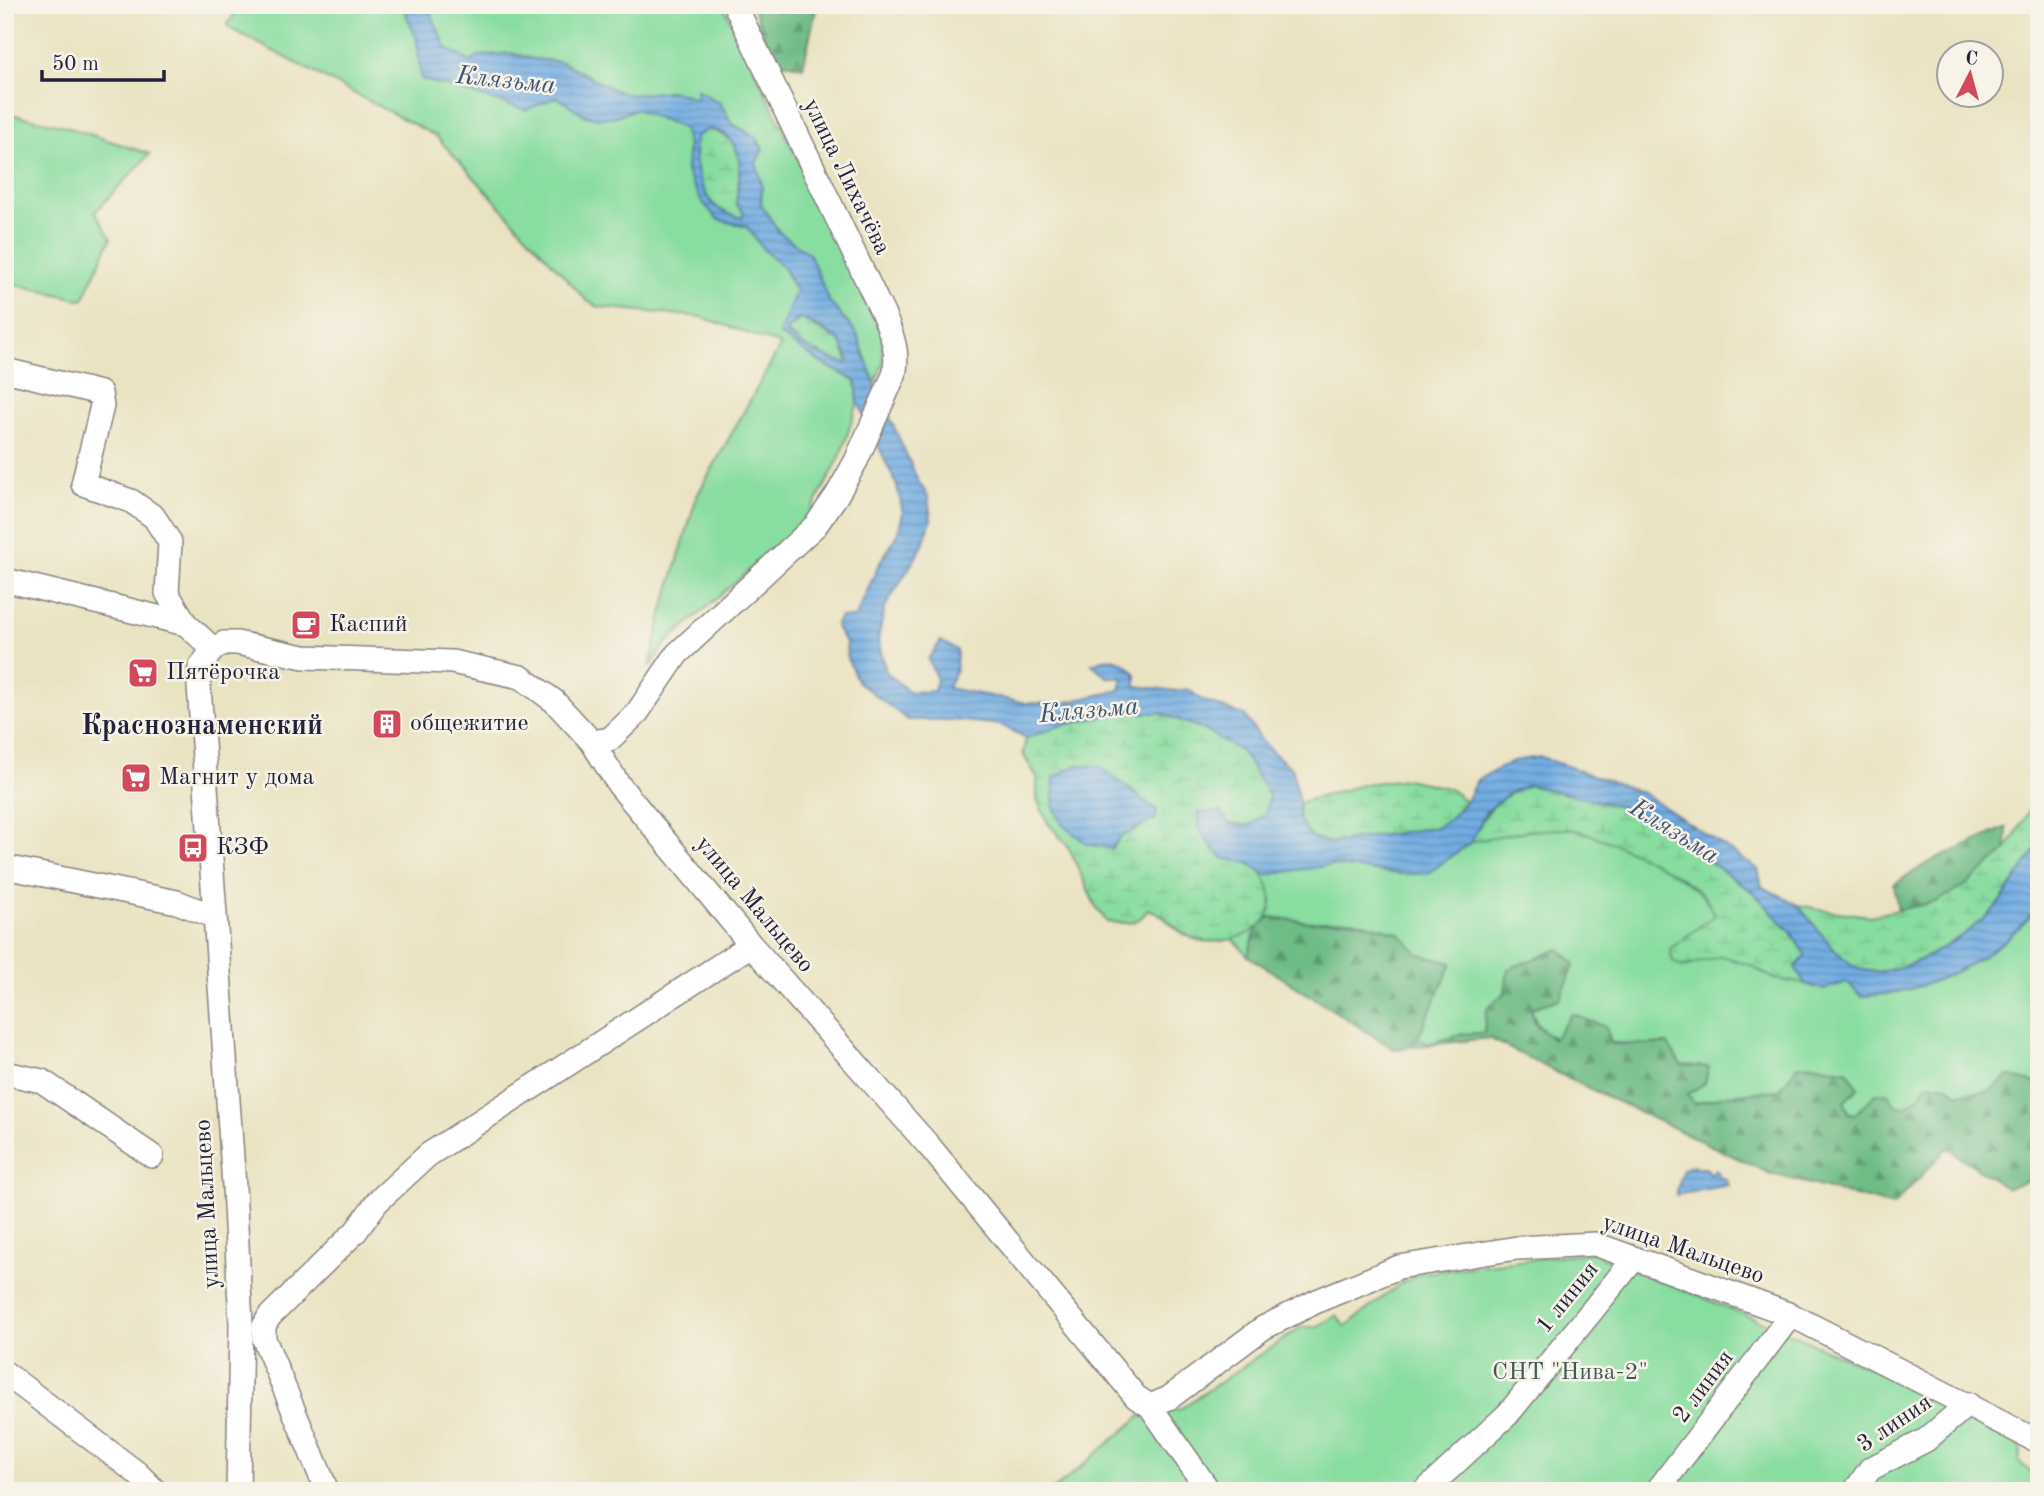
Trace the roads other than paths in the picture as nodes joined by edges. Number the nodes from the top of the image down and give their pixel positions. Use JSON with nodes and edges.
{"nodes":[{"id":1,"x":735,"y":5,"type":"edge"},
{"id":2,"x":5,"y":370,"type":"edge"},
{"id":3,"x":5,"y":580,"type":"edge"},
{"id":4,"x":186,"y":624,"type":"junction"},
{"id":5,"x":213,"y":649,"type":"junction"},
{"id":6,"x":592,"y":741,"type":"junction"},
{"id":7,"x":5,"y":867,"type":"edge"},
{"id":8,"x":215,"y":914,"type":"junction"},
{"id":9,"x":751,"y":945,"type":"junction"},
{"id":10,"x":5,"y":1073,"type":"edge"},
{"id":11,"x":152,"y":1156,"type":"dead end"},
{"id":12,"x":1634,"y":1259,"type":"junction"},
{"id":13,"x":1791,"y":1315,"type":"junction"},
{"id":14,"x":241,"y":1324,"type":"junction"},
{"id":15,"x":264,"y":1326,"type":"junction"},
{"id":16,"x":5,"y":1373,"type":"edge"},
{"id":17,"x":1968,"y":1404,"type":"junction"},
{"id":18,"x":1150,"y":1406,"type":"junction"},
{"id":19,"x":2039,"y":1441,"type":"edge"},
{"id":20,"x":155,"y":1491,"type":"edge"},
{"id":21,"x":238,"y":1491,"type":"edge"},
{"id":22,"x":327,"y":1491,"type":"edge"},
{"id":23,"x":1209,"y":1491,"type":"edge"},
{"id":24,"x":1425,"y":1491,"type":"edge"},
{"id":25,"x":1657,"y":1491,"type":"edge"},
{"id":26,"x":1855,"y":1491,"type":"edge"}],
"edges":[{"from":1,"to":6,"type":"street","name":"улица Лихачёва"},
{"from":2,"to":4,"type":"street"},
{"from":3,"to":4,"type":"street"},
{"from":4,"to":5,"type":"street"},
{"from":5,"to":6,"type":"street","name":"улица Мальцево"},
{"from":5,"to":8,"type":"street","name":"улица Мальцево"},
{"from":6,"to":9,"type":"street","name":"улица Мальцево"},
{"from":7,"to":8,"type":"street"},
{"from":8,"to":14,"type":"street","name":"улица Мальцево"},
{"from":9,"to":15,"type":"street"},
{"from":9,"to":18,"type":"street","name":"улица Мальцево"},
{"from":10,"to":11,"type":"street"},
{"from":12,"to":13,"type":"street","name":"улица Мальцево"},
{"from":12,"to":18,"type":"street","name":"улица Мальцево"},
{"from":12,"to":24,"type":"street","name":"1 линия"},
{"from":13,"to":17,"type":"street","name":"улица Мальцево"},
{"from":13,"to":25,"type":"street","name":"2 линия"},
{"from":14,"to":15,"type":"street"},
{"from":14,"to":21,"type":"street","name":"улица Мальцево"},
{"from":15,"to":22,"type":"street"},
{"from":16,"to":20,"type":"street"},
{"from":17,"to":19,"type":"street","name":"улица Мальцево"},
{"from":17,"to":26,"type":"street","name":"3 линия"},
{"from":18,"to":23,"type":"street","name":"улица Мальцево"}]}
